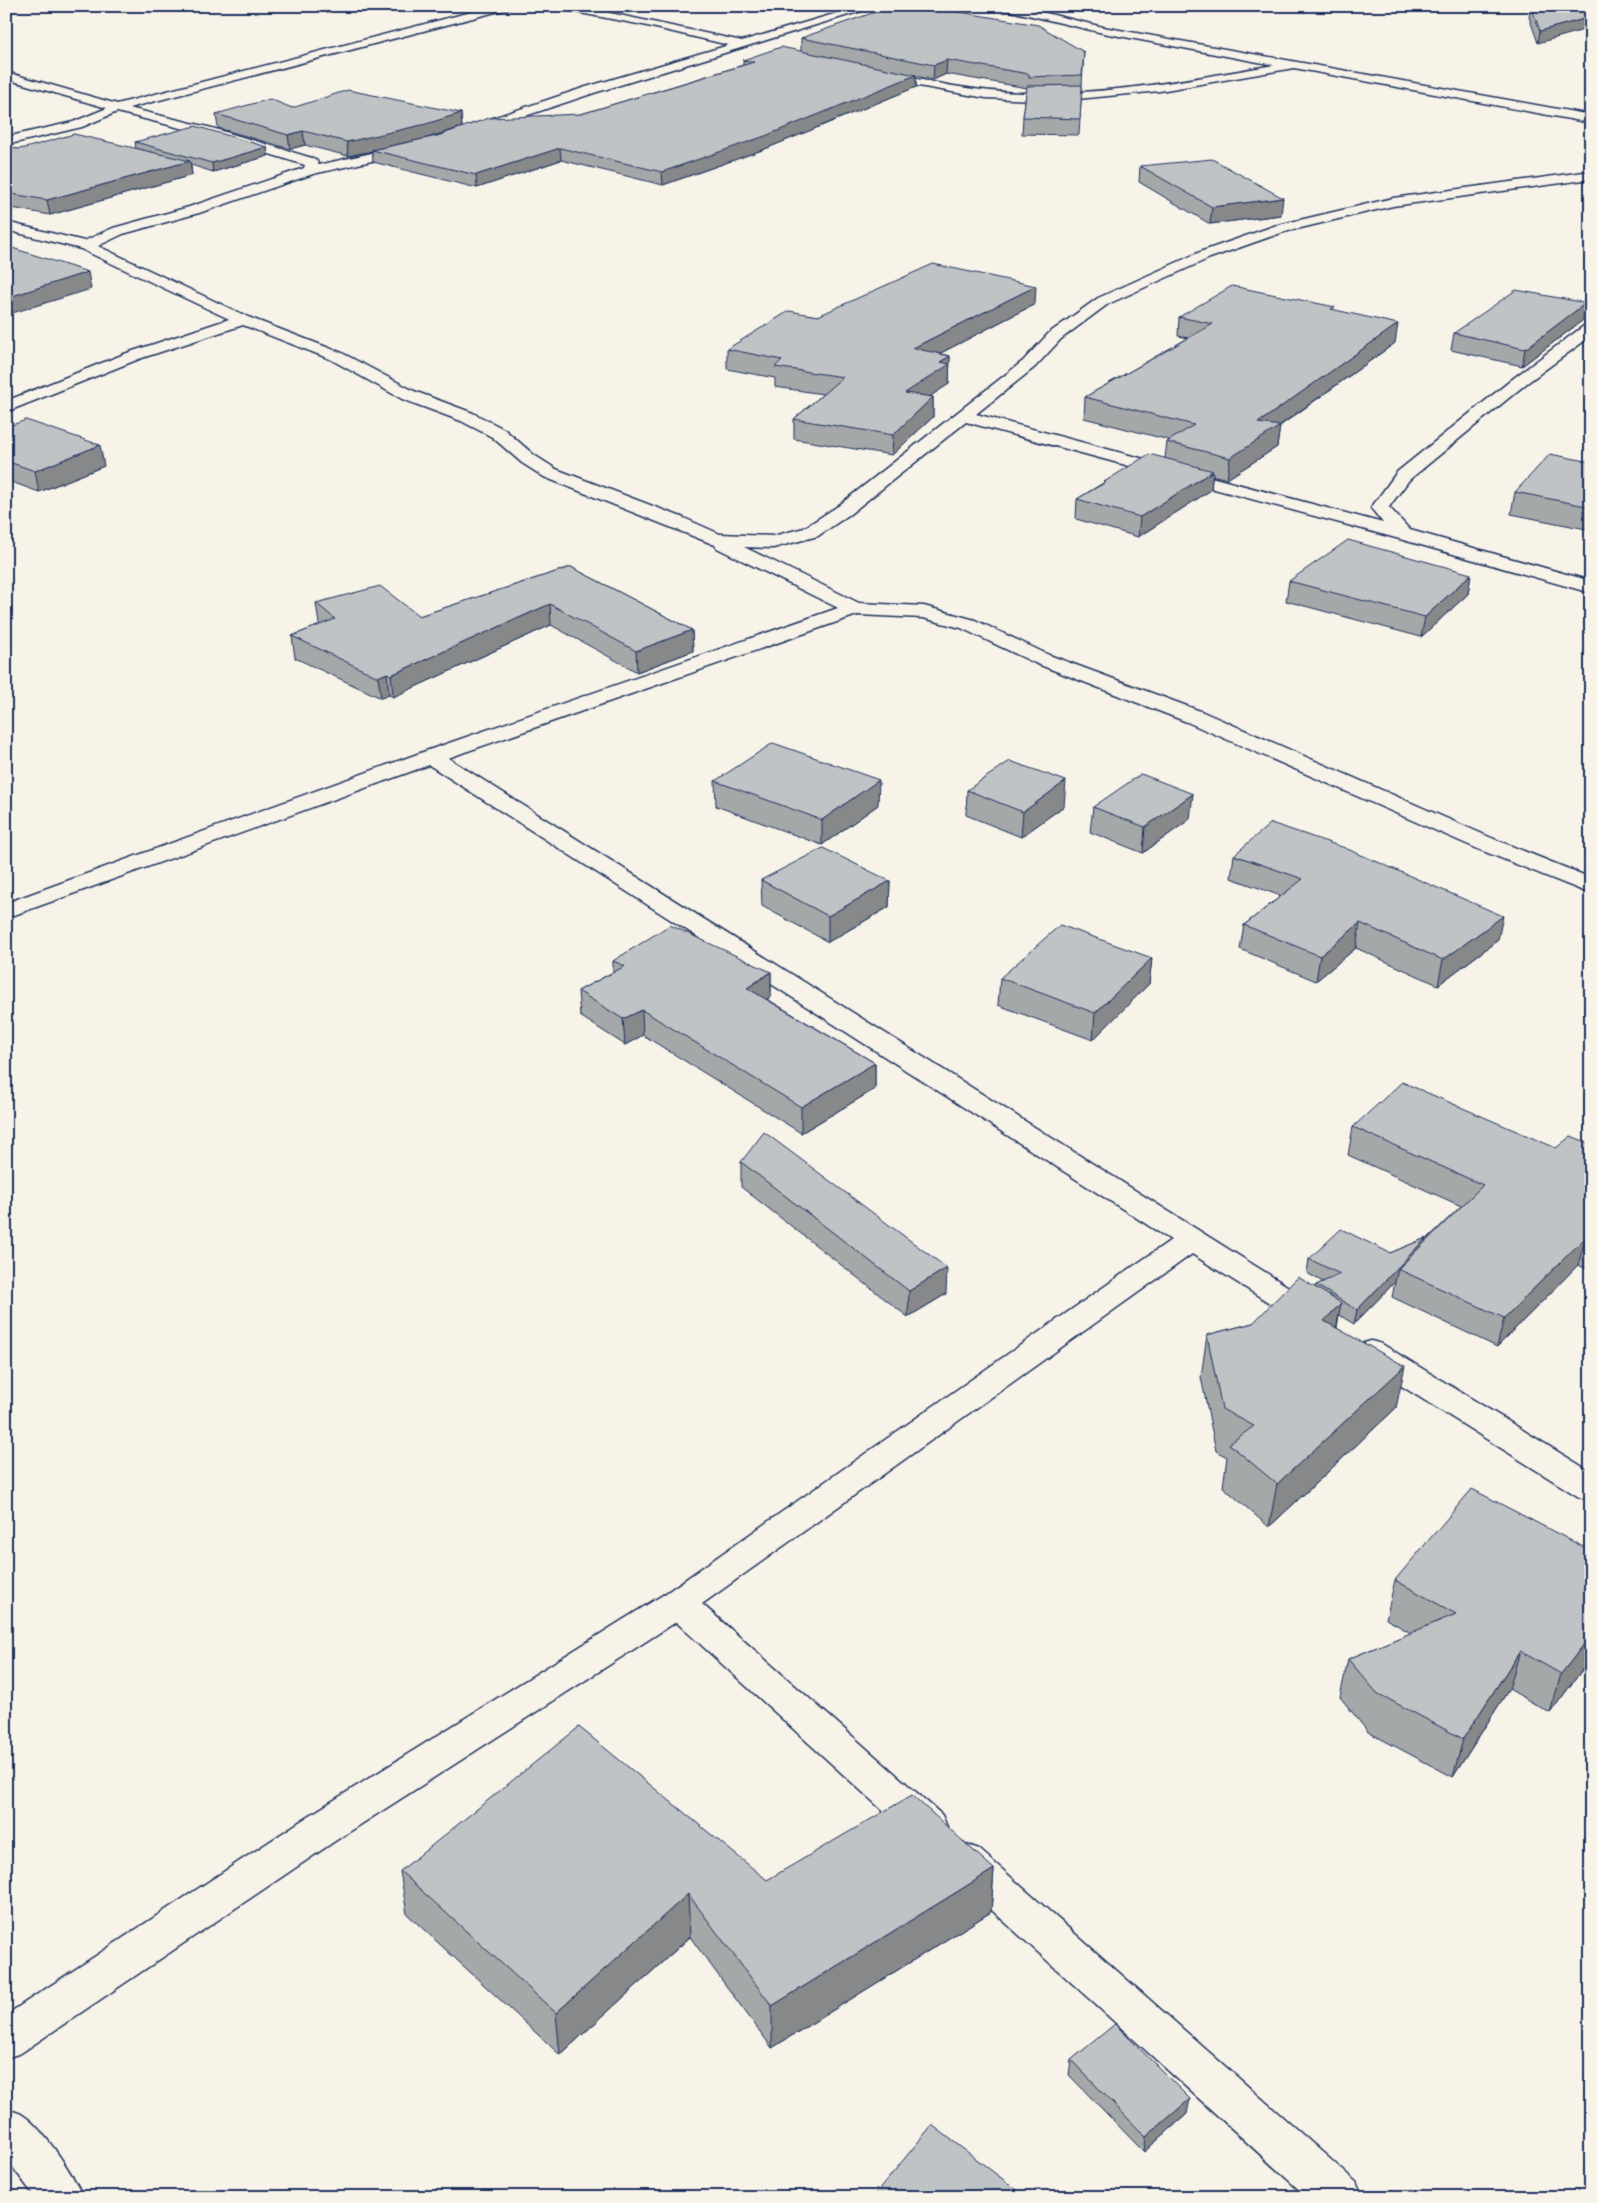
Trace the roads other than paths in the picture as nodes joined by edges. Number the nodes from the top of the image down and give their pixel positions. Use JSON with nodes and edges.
{"nodes":[{"id":1,"x":507,"y":6,"type":"edge"},
{"id":2,"x":560,"y":6,"type":"edge"},
{"id":3,"x":873,"y":6,"type":"edge"},
{"id":4,"x":1002,"y":6,"type":"edge"},
{"id":5,"x":741,"y":44,"type":"junction"},
{"id":6,"x":766,"y":50,"type":"edge"},
{"id":7,"x":1298,"y":64,"type":"junction"},
{"id":8,"x":864,"y":71,"type":"edge"},
{"id":9,"x":6,"y":75,"type":"edge"},
{"id":10,"x":115,"y":108,"type":"junction"},
{"id":11,"x":1591,"y":118,"type":"edge"},
{"id":12,"x":460,"y":134,"type":"edge"},
{"id":13,"x":6,"y":141,"type":"edge"},
{"id":14,"x":422,"y":146,"type":"edge"},
{"id":15,"x":309,"y":171,"type":"junction"},
{"id":16,"x":1591,"y":175,"type":"edge"},
{"id":17,"x":8,"y":227,"type":"edge"},
{"id":18,"x":86,"y":246,"type":"junction"},
{"id":19,"x":243,"y":320,"type":"junction"},
{"id":20,"x":1591,"y":328,"type":"edge"},
{"id":21,"x":6,"y":407,"type":"edge"},
{"id":22,"x":963,"y":416,"type":"junction"},
{"id":23,"x":1403,"y":534,"type":"junction"},
{"id":24,"x":717,"y":540,"type":"junction"},
{"id":25,"x":1591,"y":588,"type":"edge"},
{"id":26,"x":854,"y":609,"type":"junction"},
{"id":27,"x":431,"y":757,"type":"junction"},
{"id":28,"x":1591,"y":887,"type":"edge"},
{"id":29,"x":6,"y":911,"type":"edge"},
{"id":30,"x":1191,"y":1240,"type":"junction"},
{"id":31,"x":1591,"y":1488,"type":"edge"},
{"id":32,"x":678,"y":1603,"type":"junction"},
{"id":33,"x":6,"y":2039,"type":"edge"},
{"id":34,"x":6,"y":2129,"type":"edge"},
{"id":35,"x":61,"y":2197,"type":"edge"},
{"id":36,"x":1340,"y":2197,"type":"edge"}],
"edges":[{"from":1,"to":10,"type":"street"},
{"from":2,"to":5,"type":"street"},
{"from":3,"to":5,"type":"street"},
{"from":4,"to":7,"type":"street"},
{"from":5,"to":6,"type":"street"},
{"from":5,"to":12,"type":"street"},
{"from":7,"to":8,"type":"street"},
{"from":7,"to":11,"type":"street"},
{"from":9,"to":10,"type":"street"},
{"from":10,"to":13,"type":"street"},
{"from":10,"to":15,"type":"street"},
{"from":14,"to":15,"type":"street"},
{"from":15,"to":18,"type":"street"},
{"from":16,"to":22,"type":"street"},
{"from":17,"to":18,"type":"street"},
{"from":18,"to":19,"type":"street"},
{"from":19,"to":21,"type":"street"},
{"from":19,"to":24,"type":"street"},
{"from":20,"to":23,"type":"street"},
{"from":22,"to":23,"type":"street"},
{"from":22,"to":24,"type":"street"},
{"from":23,"to":25,"type":"street"},
{"from":24,"to":26,"type":"street"},
{"from":26,"to":27,"type":"street"},
{"from":26,"to":28,"type":"street"},
{"from":27,"to":29,"type":"street"},
{"from":27,"to":30,"type":"street"},
{"from":30,"to":31,"type":"street"},
{"from":30,"to":32,"type":"street"},
{"from":32,"to":33,"type":"street"},
{"from":32,"to":36,"type":"street"},
{"from":34,"to":35,"type":"street"}]}
